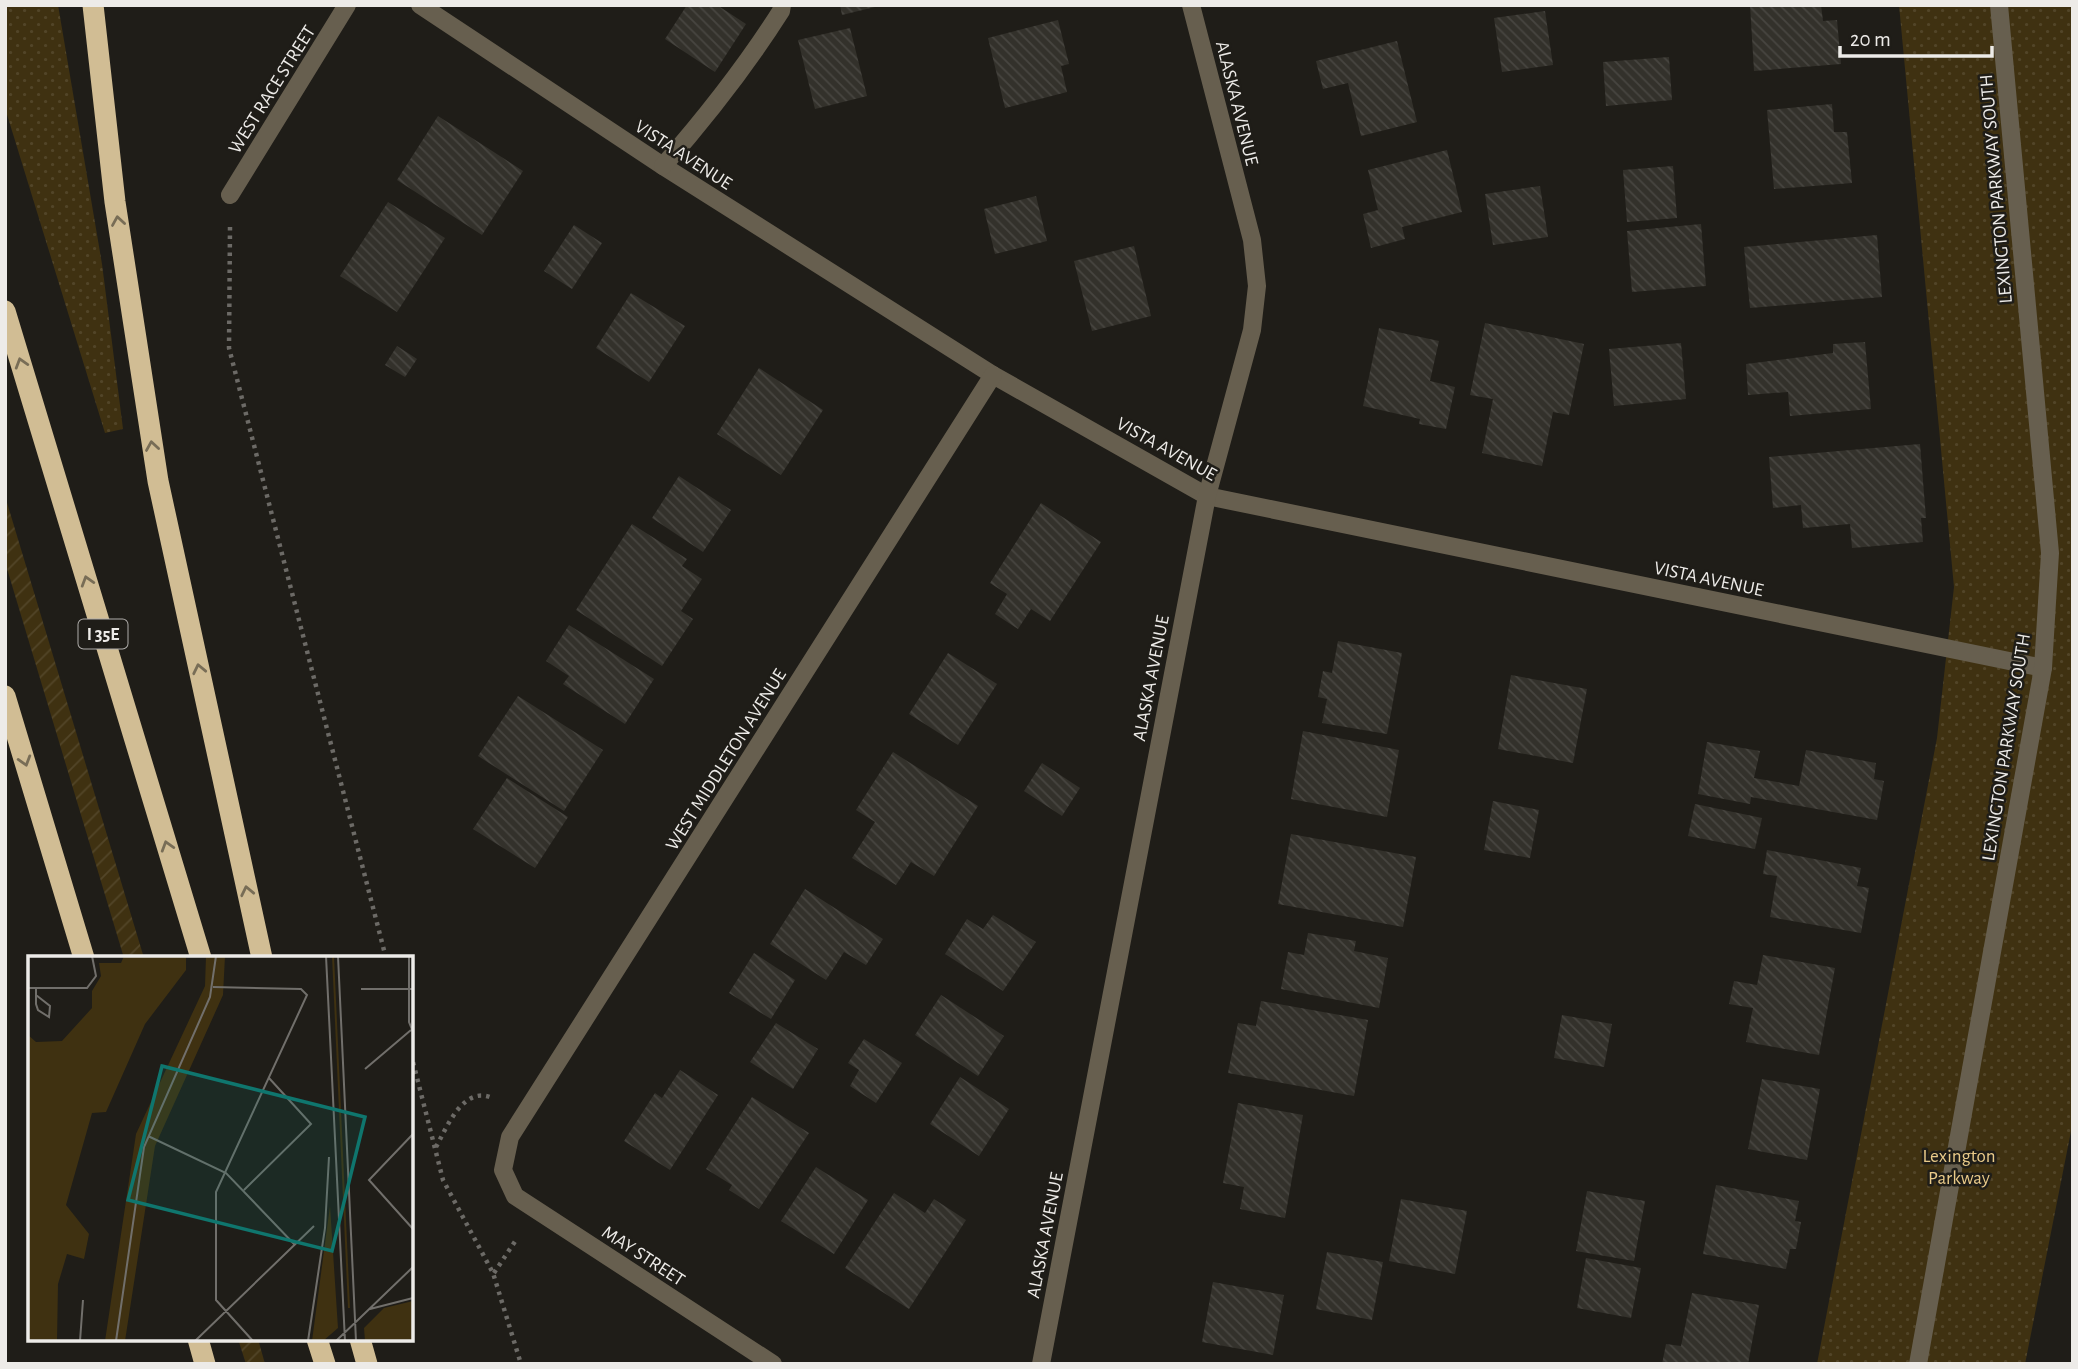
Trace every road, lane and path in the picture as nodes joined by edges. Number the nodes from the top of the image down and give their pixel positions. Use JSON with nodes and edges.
{"nodes":[{"id":1,"x":93,"y":5,"type":"edge"},
{"id":2,"x":347,"y":5,"type":"edge"},
{"id":3,"x":420,"y":5,"type":"edge"},
{"id":4,"x":782,"y":5,"type":"edge"},
{"id":5,"x":1191,"y":5,"type":"edge"},
{"id":6,"x":2000,"y":5,"type":"edge"},
{"id":7,"x":663,"y":166,"type":"junction"},
{"id":8,"x":230,"y":195,"type":"joint"},
{"id":9,"x":5,"y":311,"type":"edge"},
{"id":10,"x":993,"y":375,"type":"junction"},
{"id":11,"x":1207,"y":496,"type":"junction"},
{"id":12,"x":2043,"y":668,"type":"junction"},
{"id":13,"x":5,"y":696,"type":"edge"},
{"id":14,"x":83,"y":956,"type":"edge"},
{"id":15,"x":200,"y":956,"type":"edge"},
{"id":16,"x":262,"y":956,"type":"edge"},
{"id":17,"x":385,"y":956,"type":"edge"},
{"id":18,"x":413,"y":1062,"type":"edge"},
{"id":19,"x":524,"y":1115,"type":"junction"},
{"id":20,"x":436,"y":1148,"type":"junction"},
{"id":21,"x":503,"y":1170,"type":"joint"},
{"id":22,"x":199,"y":1341,"type":"edge"},
{"id":23,"x":318,"y":1341,"type":"edge"},
{"id":24,"x":361,"y":1341,"type":"edge"},
{"id":25,"x":205,"y":1364,"type":"edge"},
{"id":26,"x":325,"y":1364,"type":"edge"},
{"id":27,"x":367,"y":1364,"type":"edge"},
{"id":28,"x":521,"y":1364,"type":"edge"},
{"id":29,"x":774,"y":1364,"type":"edge"},
{"id":30,"x":1041,"y":1364,"type":"edge"},
{"id":31,"x":1918,"y":1364,"type":"edge"}],
"edges":[{"from":16,"to":1,"type":"highway","one_way":true},
{"from":2,"to":8,"type":"street","name":"WEST RACE STREET"},
{"from":3,"to":7,"type":"street","name":"VISTA AVENUE"},
{"from":4,"to":7,"type":"street"},
{"from":5,"to":11,"type":"street","name":"ALASKA AVENUE"},
{"from":6,"to":12,"type":"street","name":"LEXINGTON PARKWAY SOUTH"},
{"from":7,"to":10,"type":"street","name":"VISTA AVENUE"},
{"from":8,"to":17,"type":"path"},
{"from":15,"to":9,"type":"highway","number":"I 35E","one_way":true},
{"from":10,"to":11,"type":"street","name":"VISTA AVENUE"},
{"from":10,"to":19,"type":"street","name":"WEST MIDDLETON AVENUE"},
{"from":11,"to":12,"type":"street","name":"VISTA AVENUE"},
{"from":11,"to":30,"type":"street","name":"ALASKA AVENUE"},
{"from":12,"to":31,"type":"street","name":"LEXINGTON PARKWAY SOUTH"},
{"from":13,"to":14,"type":"highway","one_way":true},
{"from":18,"to":20,"type":"path"},
{"from":19,"to":20,"type":"path"},
{"from":19,"to":21,"type":"street","name":"WEST MIDDLETON AVENUE"},
{"from":20,"to":28,"type":"path"},
{"from":21,"to":29,"type":"street","name":"MAY STREET"},
{"from":22,"to":25,"type":"highway"},
{"from":23,"to":26,"type":"highway"},
{"from":24,"to":27,"type":"highway"}]}
